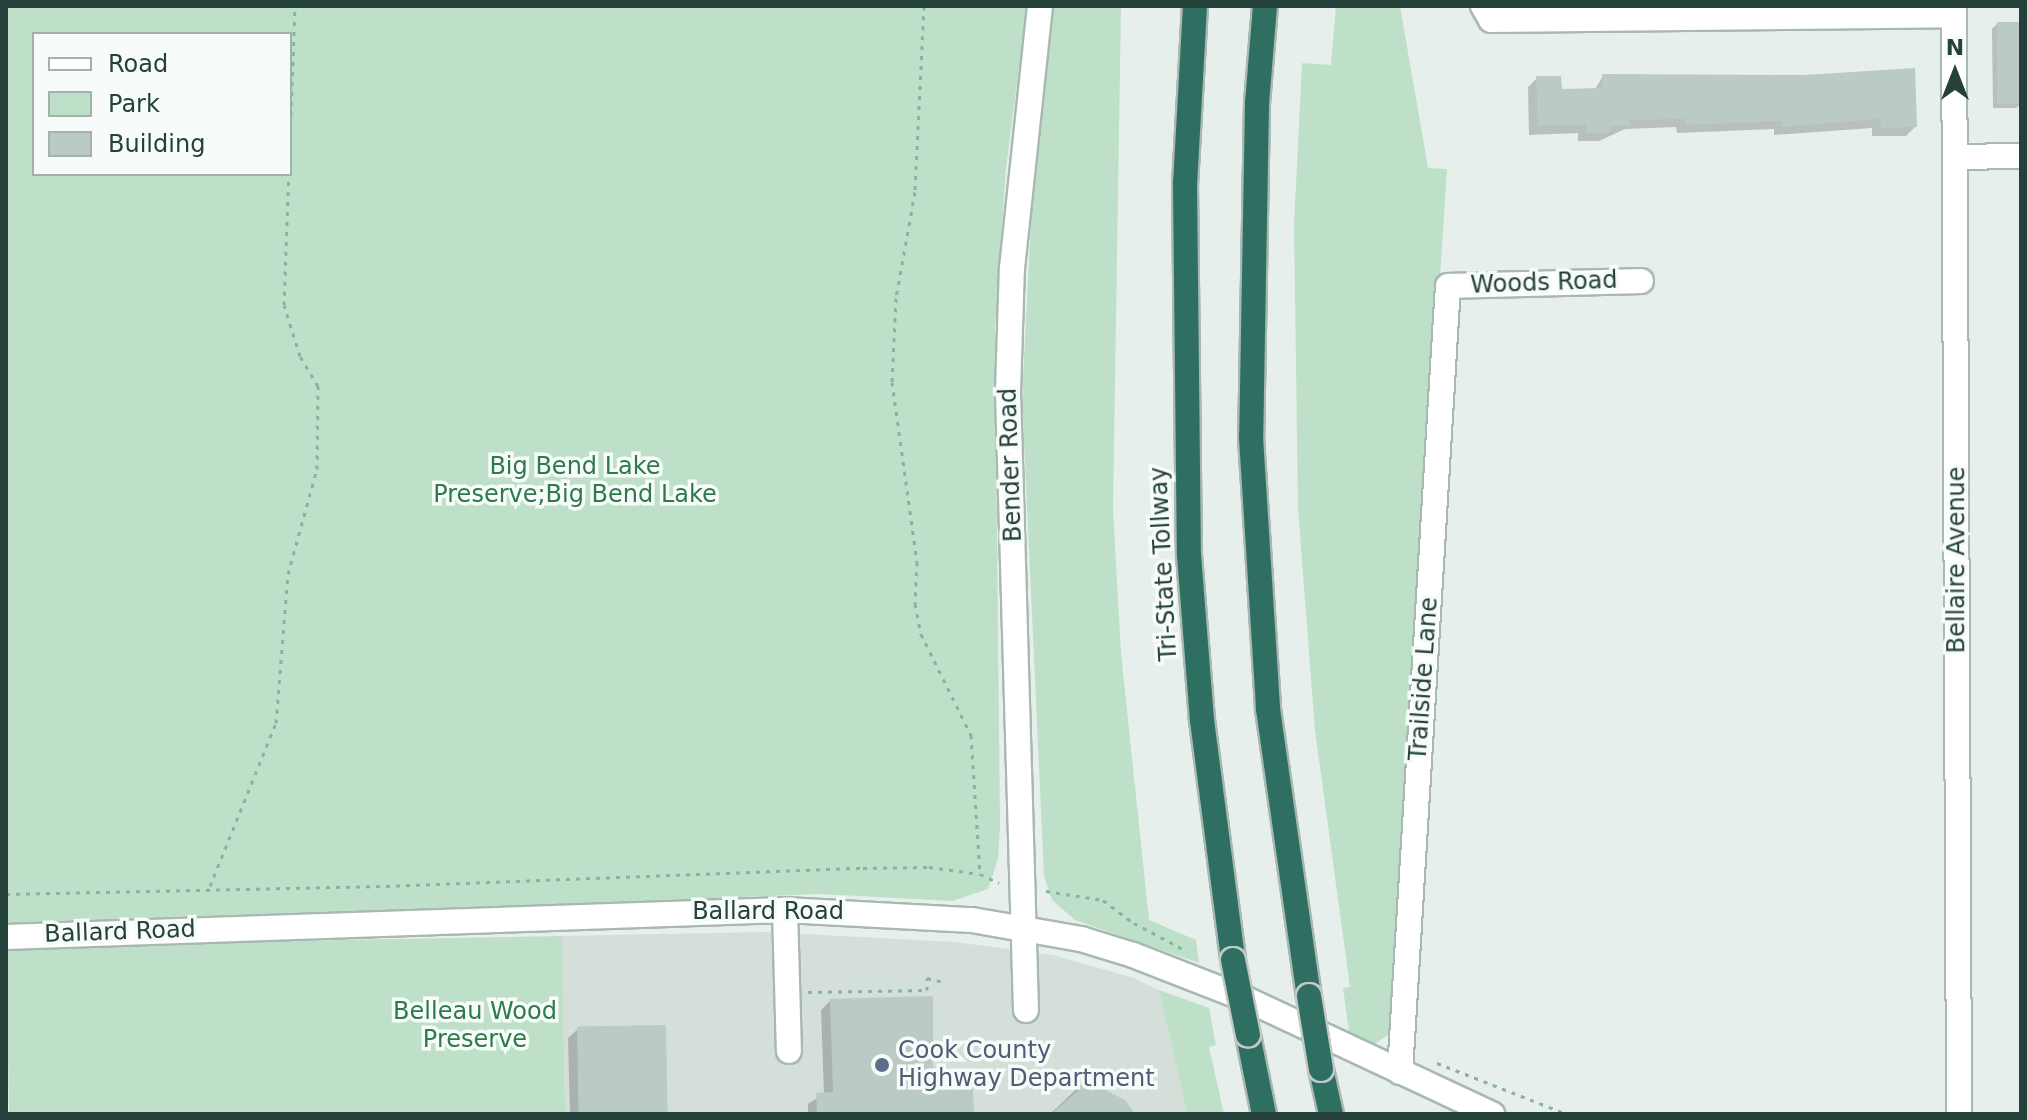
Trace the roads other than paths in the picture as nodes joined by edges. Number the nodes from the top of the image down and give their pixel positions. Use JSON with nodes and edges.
{"nodes":[{"id":1,"x":1040,"y":6,"type":"edge"},
{"id":2,"x":1195,"y":6,"type":"edge"},
{"id":3,"x":1265,"y":6,"type":"edge"},
{"id":4,"x":1483,"y":6,"type":"edge"},
{"id":5,"x":1954,"y":11,"type":"edge"},
{"id":6,"x":2021,"y":156,"type":"edge"},
{"id":7,"x":1956,"y":157,"type":"junction"},
{"id":8,"x":1641,"y":281,"type":"dead end"},
{"id":9,"x":1448,"y":286,"type":"joint"},
{"id":10,"x":785,"y":910,"type":"junction"},
{"id":11,"x":1024,"y":926,"type":"junction"},
{"id":12,"x":6,"y":937,"type":"edge"},
{"id":13,"x":1026,"y":1010,"type":"dead end"},
{"id":14,"x":789,"y":1051,"type":"dead end"},
{"id":15,"x":1400,"y":1072,"type":"junction"},
{"id":16,"x":1264,"y":1114,"type":"edge"},
{"id":17,"x":1331,"y":1114,"type":"edge"},
{"id":18,"x":1492,"y":1114,"type":"edge"},
{"id":19,"x":1959,"y":1114,"type":"edge"}],
"edges":[{"from":1,"to":11,"type":"street","name":"Bender Road"},
{"from":2,"to":16,"type":"highway","name":"Tri-State Tollway","bridge":true},
{"from":3,"to":17,"type":"highway","bridge":true},
{"from":4,"to":5,"type":"street"},
{"from":5,"to":7,"type":"street","name":"Bellaire Avenue"},
{"from":6,"to":7,"type":"street"},
{"from":7,"to":19,"type":"street","name":"Bellaire Avenue"},
{"from":8,"to":9,"type":"street","name":"Woods Road"},
{"from":9,"to":15,"type":"street","name":"Trailside Lane"},
{"from":10,"to":11,"type":"street","name":"Ballard Road"},
{"from":10,"to":12,"type":"street","name":"Ballard Road"},
{"from":10,"to":14,"type":"street"},
{"from":11,"to":13,"type":"street","name":"Bender Road"},
{"from":11,"to":15,"type":"street","name":"Ballard Road"},
{"from":15,"to":18,"type":"street","name":"Ballard Road"}]}
